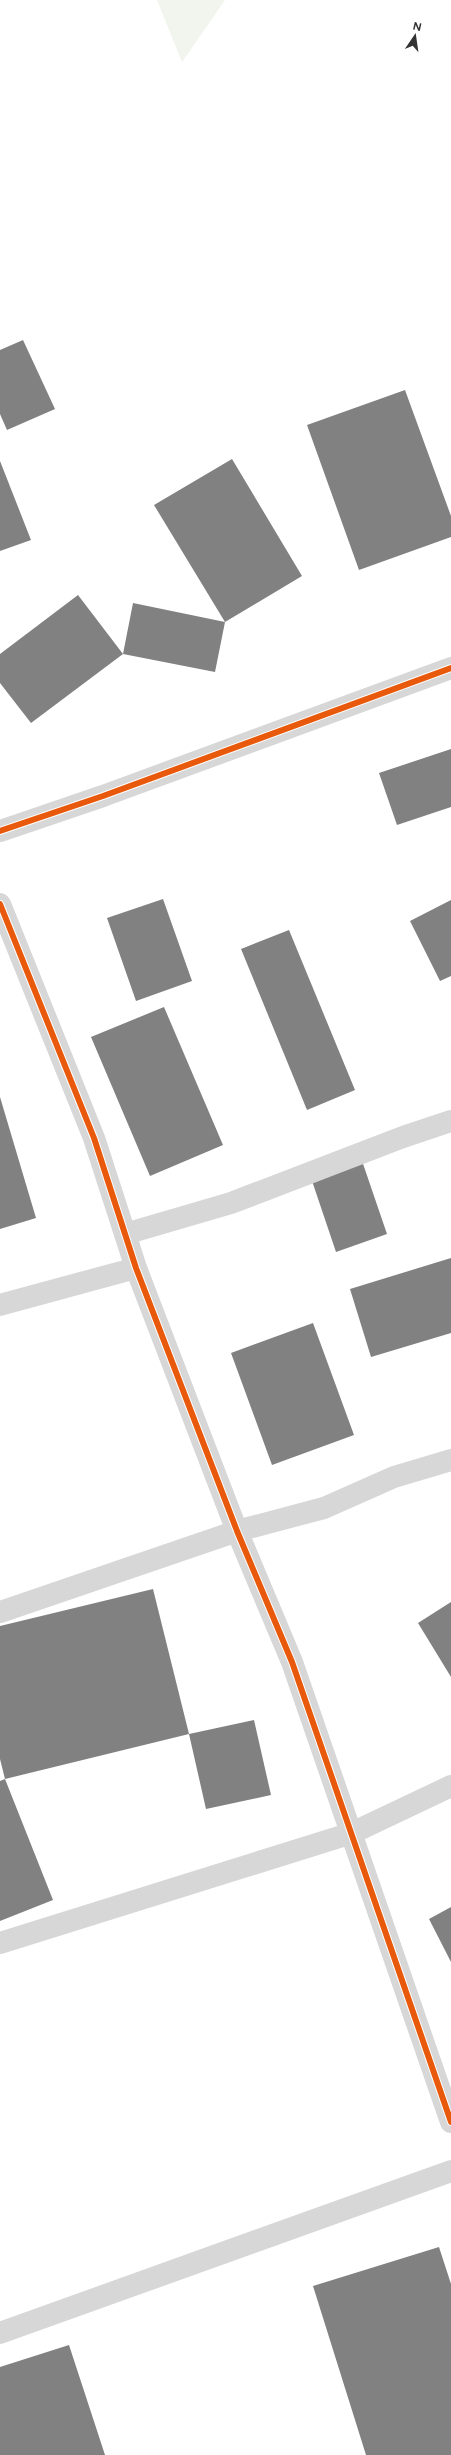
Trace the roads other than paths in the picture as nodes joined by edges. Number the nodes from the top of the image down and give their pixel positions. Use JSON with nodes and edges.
{"nodes":[{"id":1,"x":451,"y":668,"type":"edge"},
{"id":2,"x":0,"y":830,"type":"edge"},
{"id":3,"x":0,"y":904,"type":"edge"},
{"id":4,"x":451,"y":1121,"type":"edge"},
{"id":5,"x":125,"y":1234,"type":"junction"},
{"id":6,"x":136,"y":1268,"type":"junction"},
{"id":7,"x":0,"y":1305,"type":"edge"},
{"id":8,"x":451,"y":1460,"type":"edge"},
{"id":9,"x":237,"y":1531,"type":"junction"},
{"id":10,"x":0,"y":1612,"type":"edge"},
{"id":11,"x":451,"y":1786,"type":"edge"},
{"id":12,"x":352,"y":1833,"type":"junction"},
{"id":13,"x":0,"y":1943,"type":"edge"},
{"id":14,"x":451,"y":2122,"type":"edge"},
{"id":15,"x":451,"y":2171,"type":"edge"},
{"id":16,"x":0,"y":2333,"type":"edge"}],
"edges":[{"from":1,"to":2,"type":"street"},
{"from":3,"to":5,"type":"street"},
{"from":4,"to":5,"type":"street"},
{"from":5,"to":6,"type":"street"},
{"from":6,"to":7,"type":"street"},
{"from":6,"to":9,"type":"street"},
{"from":8,"to":9,"type":"street"},
{"from":9,"to":10,"type":"street"},
{"from":9,"to":12,"type":"street"},
{"from":11,"to":12,"type":"street"},
{"from":12,"to":13,"type":"street"},
{"from":12,"to":14,"type":"street"},
{"from":15,"to":16,"type":"street"}]}
